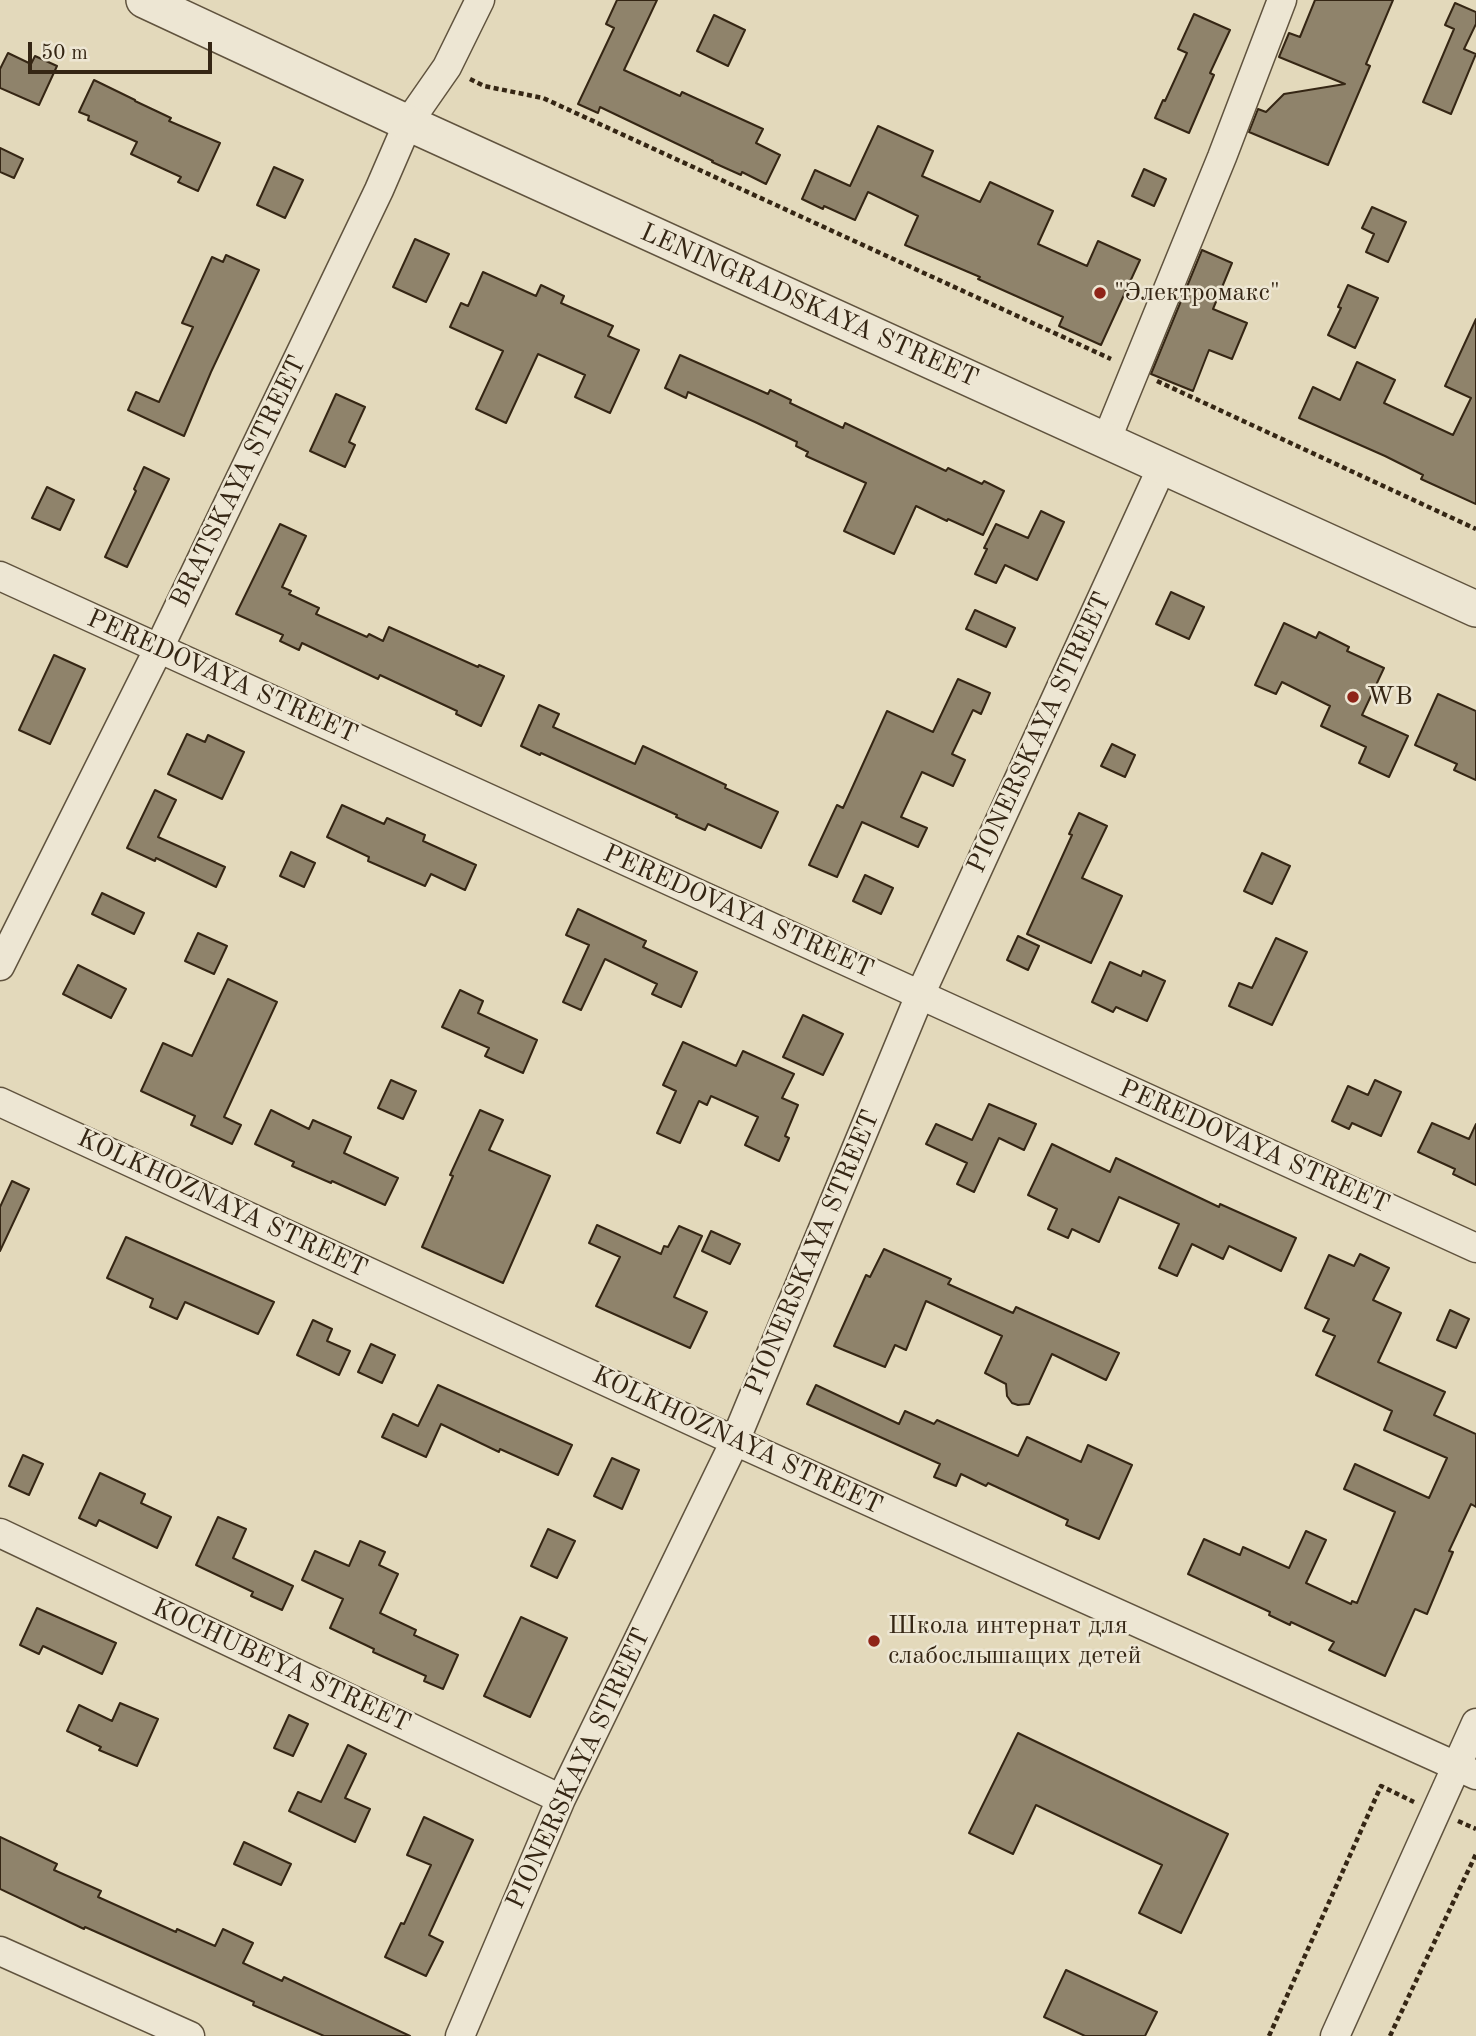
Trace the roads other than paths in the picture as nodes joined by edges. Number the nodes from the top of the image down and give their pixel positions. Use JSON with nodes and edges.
{"nodes":[{"id":1,"x":144,"y":0,"type":"edge"},
{"id":2,"x":480,"y":0,"type":"edge"},
{"id":3,"x":1282,"y":0,"type":"edge"},
{"id":4,"x":408,"y":123,"type":"junction"},
{"id":5,"x":1106,"y":441,"type":"junction"},
{"id":6,"x":1162,"y":467,"type":"junction"},
{"id":7,"x":0,"y":576,"type":"edge"},
{"id":8,"x":1476,"y":609,"type":"edge"},
{"id":9,"x":159,"y":648,"type":"junction"},
{"id":10,"x":0,"y":966,"type":"edge"},
{"id":11,"x":920,"y":995,"type":"junction"},
{"id":12,"x":0,"y":1102,"type":"edge"},
{"id":13,"x":1476,"y":1248,"type":"edge"},
{"id":14,"x":735,"y":1441,"type":"junction"},
{"id":15,"x":0,"y":1533,"type":"edge"},
{"id":16,"x":1476,"y":1723,"type":"edge"},
{"id":17,"x":1466,"y":1771,"type":"edge"},
{"id":18,"x":561,"y":1799,"type":"junction"},
{"id":19,"x":0,"y":1951,"type":"edge"},
{"id":20,"x":190,"y":2036,"type":"edge"},
{"id":21,"x":460,"y":2036,"type":"edge"},
{"id":22,"x":1335,"y":2036,"type":"edge"}],
"edges":[{"from":1,"to":4,"type":"street","name":"LENINGRADSKAYA STREET"},
{"from":2,"to":4,"type":"street","name":"BRATSKAYA STREET"},
{"from":3,"to":5,"type":"street"},
{"from":4,"to":5,"type":"street","name":"LENINGRADSKAYA STREET"},
{"from":4,"to":9,"type":"street","name":"BRATSKAYA STREET"},
{"from":5,"to":6,"type":"street","name":"LENINGRADSKAYA STREET"},
{"from":6,"to":8,"type":"street","name":"LENINGRADSKAYA STREET"},
{"from":6,"to":11,"type":"street","name":"PIONERSKAYA STREET"},
{"from":7,"to":9,"type":"street","name":"PEREDOVAYA STREET"},
{"from":9,"to":10,"type":"street","name":"BRATSKAYA STREET"},
{"from":9,"to":11,"type":"street","name":"PEREDOVAYA STREET"},
{"from":11,"to":13,"type":"street","name":"PEREDOVAYA STREET"},
{"from":11,"to":14,"type":"street","name":"PIONERSKAYA STREET"},
{"from":12,"to":14,"type":"street","name":"KOLKHOZNAYA STREET"},
{"from":14,"to":17,"type":"street","name":"KOLKHOZNAYA STREET"},
{"from":14,"to":18,"type":"street","name":"PIONERSKAYA STREET"},
{"from":15,"to":18,"type":"street","name":"KOCHUBEYA STREET"},
{"from":16,"to":17,"type":"street"},
{"from":17,"to":22,"type":"street"},
{"from":18,"to":21,"type":"street","name":"PIONERSKAYA STREET"},
{"from":19,"to":20,"type":"street"}]}
